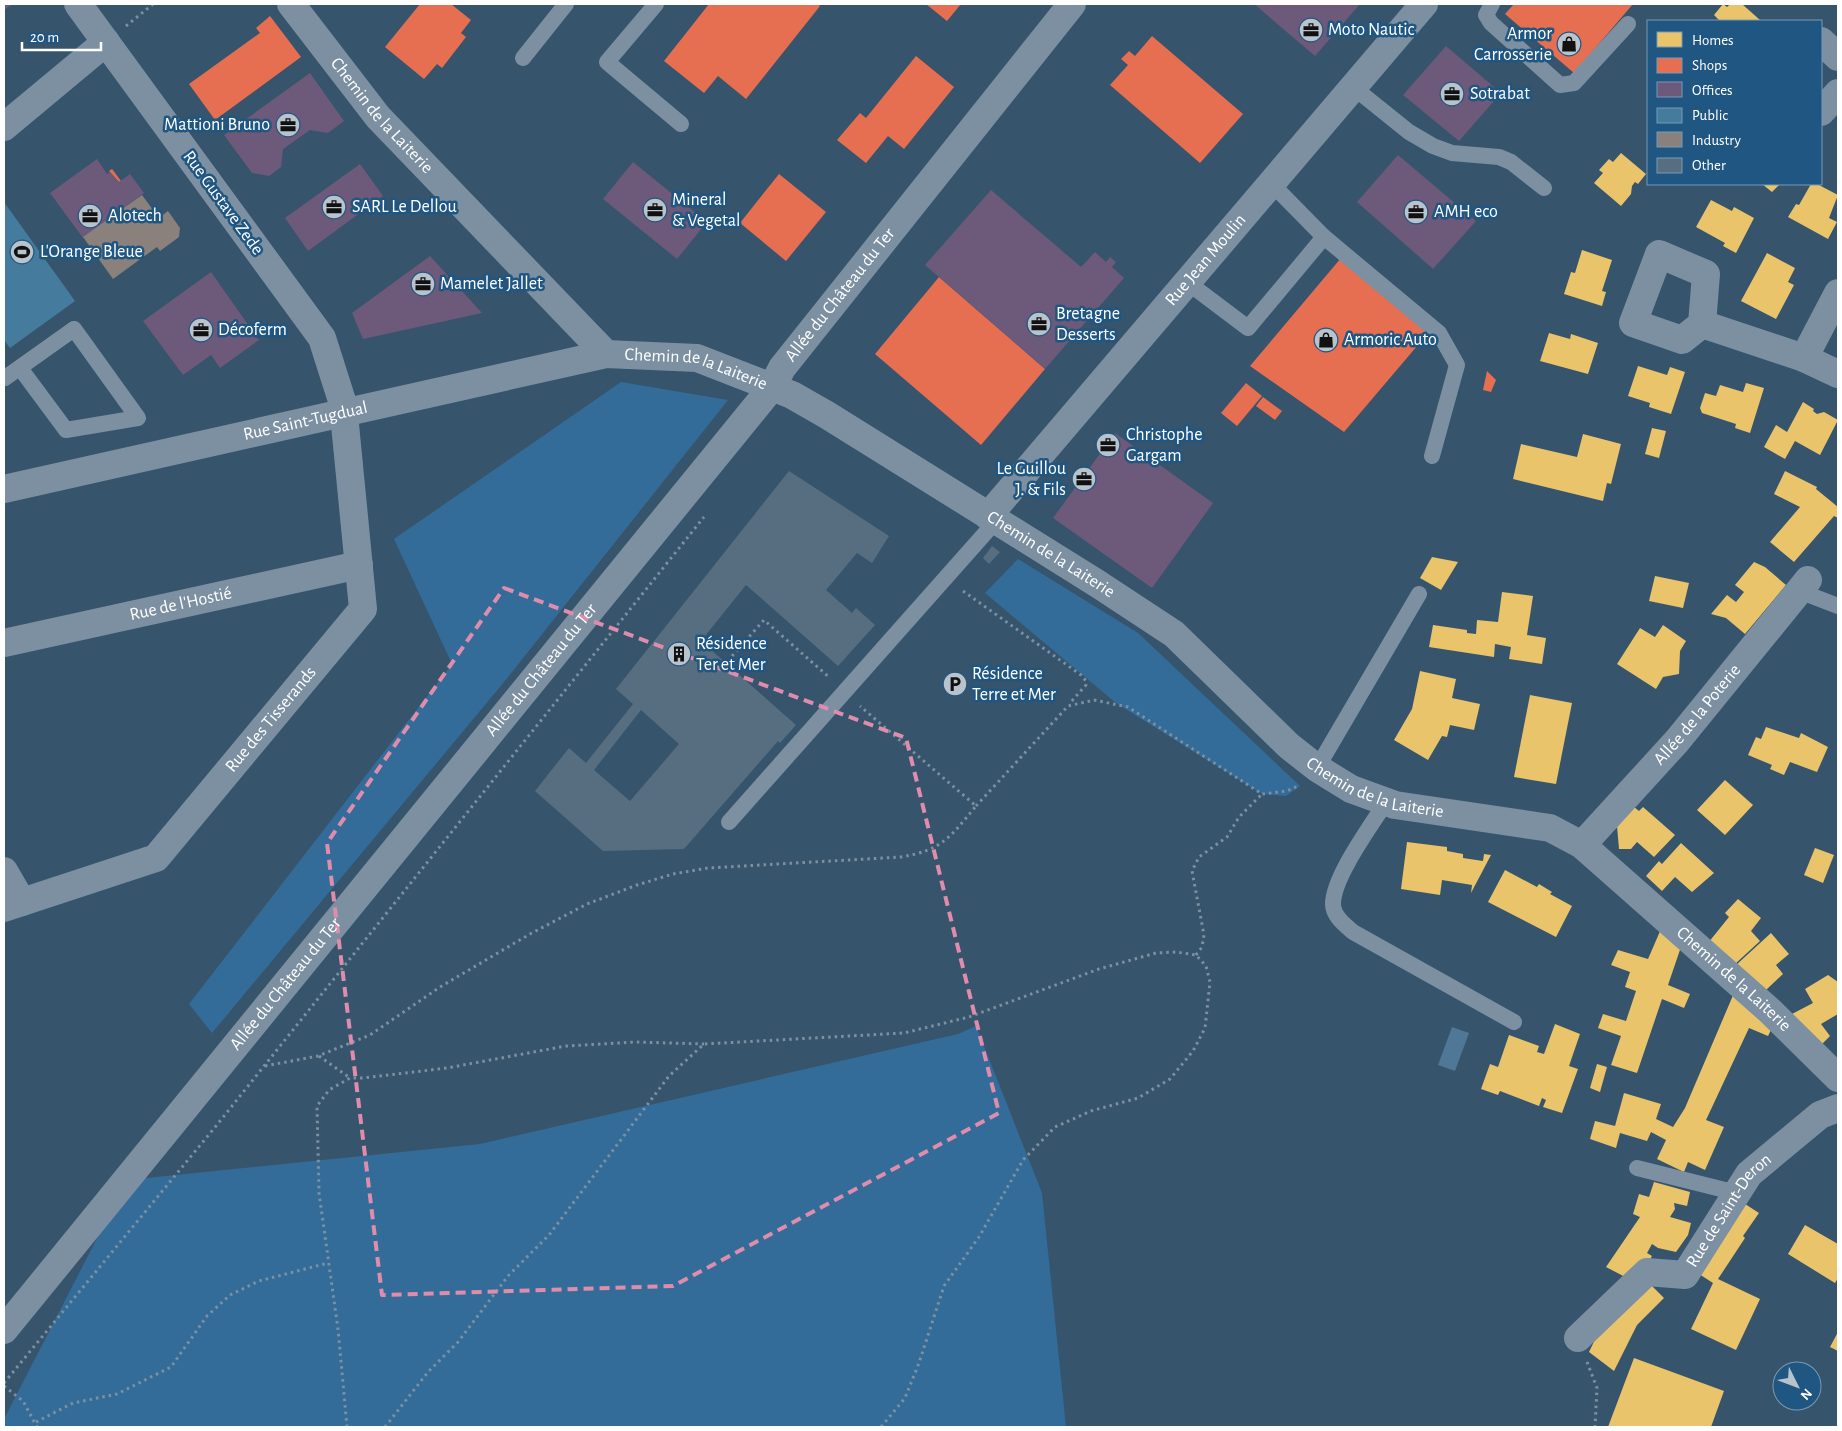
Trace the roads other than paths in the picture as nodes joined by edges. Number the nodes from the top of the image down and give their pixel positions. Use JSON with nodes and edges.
{"nodes":[{"id":1,"x":78,"y":4,"type":"edge"},
{"id":2,"x":290,"y":4,"type":"edge"},
{"id":3,"x":566,"y":4,"type":"edge"},
{"id":4,"x":656,"y":4,"type":"edge"},
{"id":5,"x":1072,"y":4,"type":"edge"},
{"id":6,"x":1424,"y":4,"type":"edge"},
{"id":7,"x":1492,"y":4,"type":"edge"},
{"id":8,"x":1628,"y":24,"type":"dead end"},
{"id":9,"x":106,"y":42,"type":"junction"},
{"id":10,"x":1822,"y":42,"type":"edge"},
{"id":11,"x":1838,"y":56,"type":"edge"},
{"id":12,"x":523,"y":58,"type":"dead end"},
{"id":13,"x":1353,"y":87,"type":"junction"},
{"id":14,"x":680,"y":124,"type":"dead end"},
{"id":15,"x":4,"y":127,"type":"edge"},
{"id":16,"x":1271,"y":183,"type":"junction"},
{"id":17,"x":1544,"y":188,"type":"dead end"},
{"id":18,"x":1324,"y":237,"type":"junction"},
{"id":19,"x":1187,"y":282,"type":"junction"},
{"id":20,"x":1838,"y":294,"type":"edge"},
{"id":21,"x":1702,"y":324,"type":"dead end"},
{"id":22,"x":606,"y":354,"type":"junction"},
{"id":23,"x":1804,"y":358,"type":"junction"},
{"id":24,"x":20,"y":368,"type":"junction"},
{"id":25,"x":1838,"y":374,"type":"edge"},
{"id":26,"x":4,"y":376,"type":"edge"},
{"id":27,"x":772,"y":387,"type":"junction"},
{"id":28,"x":344,"y":413,"type":"junction"},
{"id":29,"x":1432,"y":456,"type":"dead end"},
{"id":30,"x":4,"y":489,"type":"edge"},
{"id":31,"x":992,"y":518,"type":"junction"},
{"id":32,"x":359,"y":565,"type":"junction"},
{"id":33,"x":1803,"y":586,"type":"joint"},
{"id":34,"x":1419,"y":594,"type":"dead end"},
{"id":35,"x":1838,"y":606,"type":"edge"},
{"id":36,"x":4,"y":642,"type":"edge"},
{"id":37,"x":1317,"y":768,"type":"junction"},
{"id":38,"x":1386,"y":802,"type":"junction"},
{"id":39,"x":729,"y":822,"type":"dead end"},
{"id":40,"x":1582,"y":845,"type":"junction"},
{"id":41,"x":4,"y":871,"type":"edge"},
{"id":42,"x":13,"y":905,"type":"edge"},
{"id":43,"x":1514,"y":1022,"type":"dead end"},
{"id":44,"x":1838,"y":1078,"type":"edge"},
{"id":45,"x":1838,"y":1108,"type":"edge"},
{"id":46,"x":1636,"y":1168,"type":"dead end"},
{"id":47,"x":1737,"y":1193,"type":"junction"},
{"id":48,"x":4,"y":1330,"type":"edge"},
{"id":49,"x":1578,"y":1338,"type":"road end"}],
"edges":[{"from":1,"to":9,"type":"street","name":"Rue Gustave Zede"},
{"from":2,"to":22,"type":"street","name":"Chemin de la Laiterie"},
{"from":3,"to":12,"type":"lane"},
{"from":4,"to":14,"type":"lane"},
{"from":5,"to":27,"type":"street","name":"Allée du Château du Ter"},
{"from":6,"to":13,"type":"street","name":"Rue Jean Moulin"},
{"from":7,"to":8,"type":"lane"},
{"from":9,"to":15,"type":"street"},
{"from":9,"to":28,"type":"street","name":"Rue Gustave Zede"},
{"from":10,"to":11,"type":"street"},
{"from":13,"to":16,"type":"street","name":"Rue Jean Moulin"},
{"from":13,"to":17,"type":"lane"},
{"from":16,"to":18,"type":"lane"},
{"from":16,"to":19,"type":"street","name":"Rue Jean Moulin"},
{"from":18,"to":19,"type":"lane"},
{"from":18,"to":29,"type":"lane"},
{"from":19,"to":31,"type":"street","name":"Rue Jean Moulin"},
{"from":20,"to":23,"type":"street"},
{"from":21,"to":23,"type":"street"},
{"from":22,"to":27,"type":"street","name":"Chemin de la Laiterie"},
{"from":22,"to":28,"type":"street","name":"Rue Saint-Tugdual"},
{"from":23,"to":25,"type":"street"},
{"from":24,"to":24,"type":"lane"},
{"from":24,"to":26,"type":"lane"},
{"from":27,"to":31,"type":"street","name":"Chemin de la Laiterie"},
{"from":27,"to":48,"type":"street","name":"Allée du Château du Ter"},
{"from":28,"to":30,"type":"street","name":"Rue Saint-Tugdual"},
{"from":28,"to":32,"type":"street","name":"Rue des Tisserands"},
{"from":31,"to":37,"type":"street","name":"Chemin de la Laiterie"},
{"from":31,"to":39,"type":"lane"},
{"from":32,"to":36,"type":"street","name":"Rue de l'Hostié"},
{"from":32,"to":42,"type":"street","name":"Rue des Tisserands"},
{"from":33,"to":35,"type":"lane"},
{"from":33,"to":40,"type":"street","name":"Allée de la Poterie"},
{"from":34,"to":37,"type":"lane"},
{"from":37,"to":38,"type":"street","name":"Chemin de la Laiterie"},
{"from":38,"to":40,"type":"street","name":"Chemin de la Laiterie"},
{"from":38,"to":43,"type":"lane"},
{"from":40,"to":44,"type":"street","name":"Chemin de la Laiterie"},
{"from":41,"to":42,"type":"street"},
{"from":45,"to":47,"type":"street","name":"Rue de Saint-Deron"},
{"from":46,"to":47,"type":"lane"},
{"from":47,"to":49,"type":"street","name":"Rue de Saint-Deron"}]}
